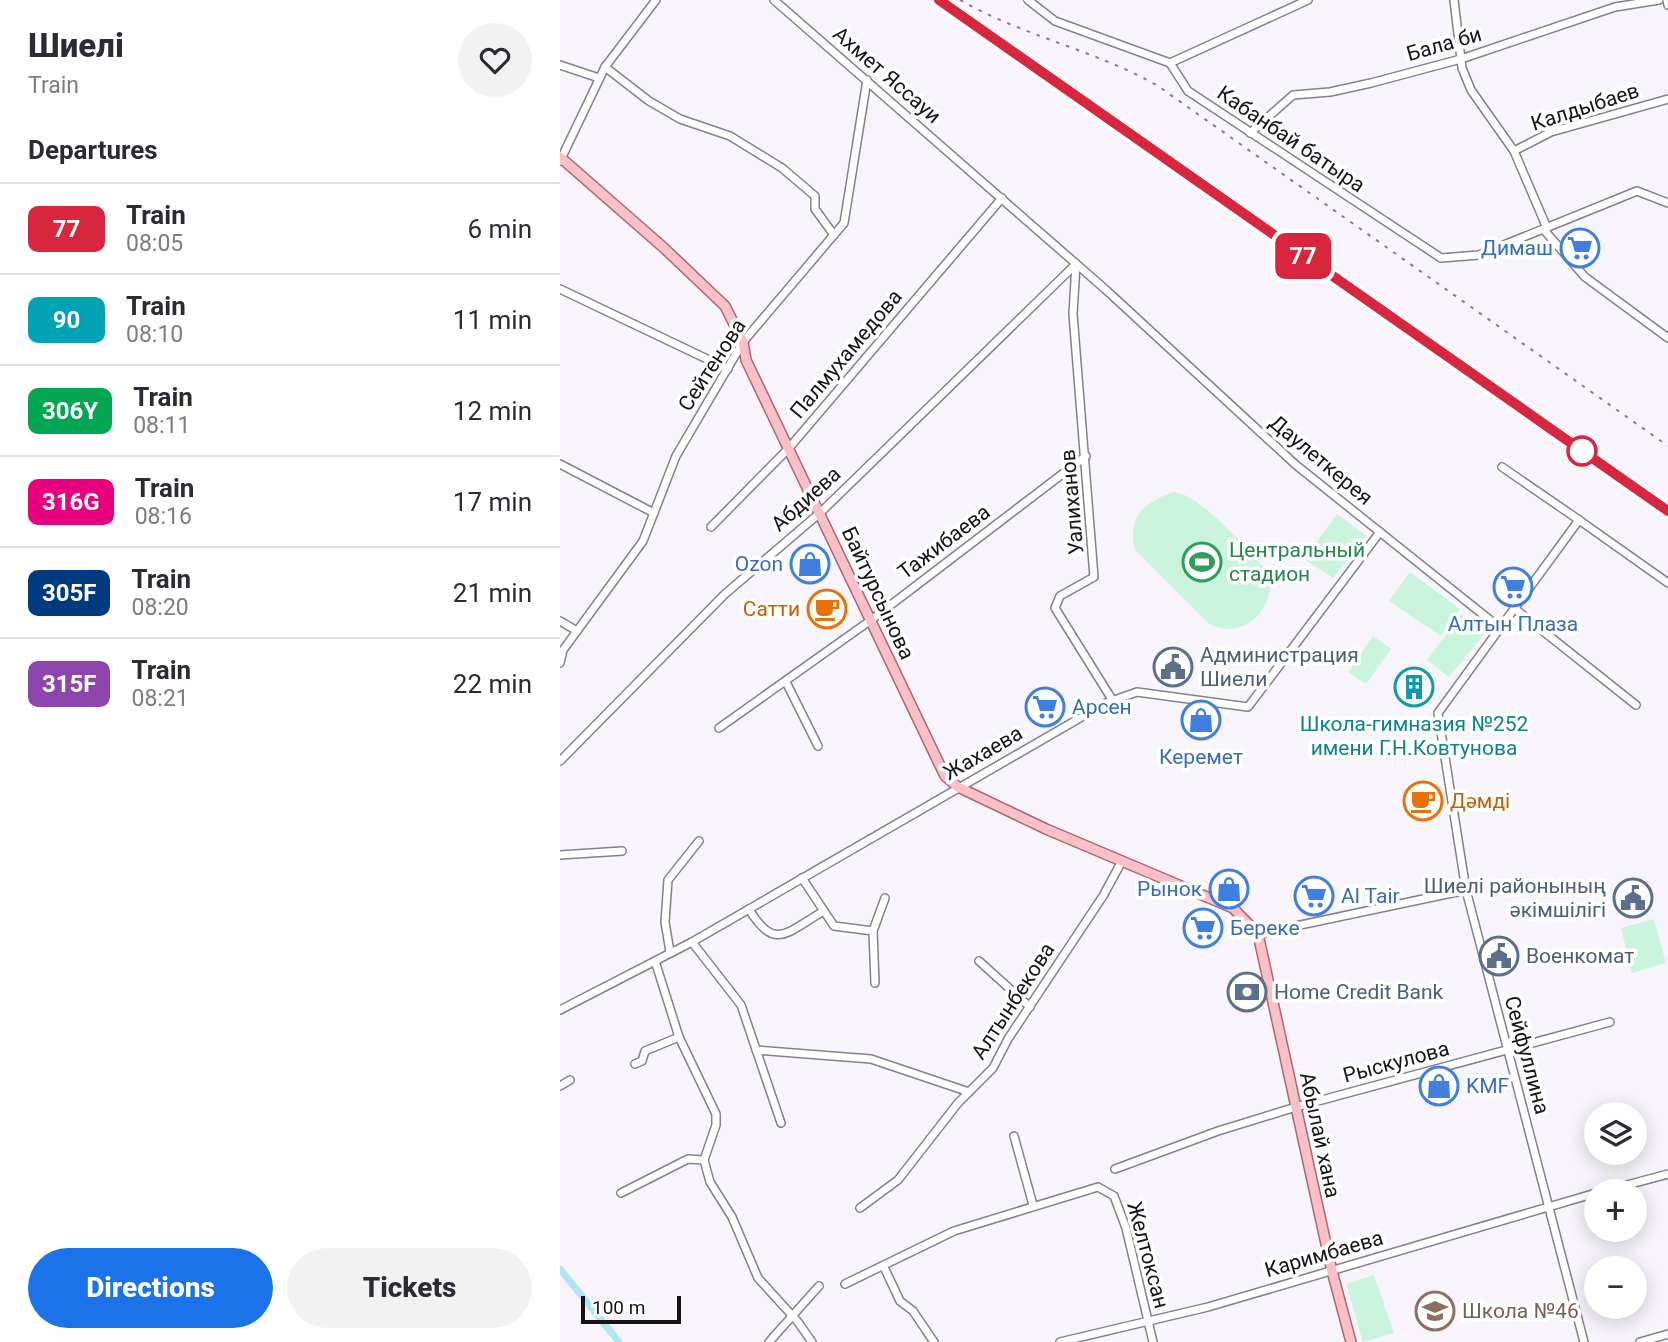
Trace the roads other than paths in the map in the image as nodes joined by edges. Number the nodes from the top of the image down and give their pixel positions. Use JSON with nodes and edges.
{"nodes":[{"id":1,"x":656,"y":0,"type":"edge"},
{"id":2,"x":774,"y":0,"type":"edge"},
{"id":3,"x":1028,"y":0,"type":"edge"},
{"id":4,"x":1308,"y":0,"type":"edge"},
{"id":5,"x":1454,"y":0,"type":"edge"},
{"id":6,"x":1659,"y":0,"type":"edge"},
{"id":7,"x":1461,"y":59,"type":"junction"},
{"id":8,"x":1170,"y":63,"type":"junction"},
{"id":9,"x":560,"y":65,"type":"edge"},
{"id":10,"x":605,"y":67,"type":"junction"},
{"id":11,"x":599,"y":78,"type":"junction"},
{"id":12,"x":867,"y":80,"type":"junction"},
{"id":13,"x":1668,"y":99,"type":"edge"},
{"id":14,"x":1250,"y":133,"type":"junction"},
{"id":15,"x":946,"y":149,"type":"joint"},
{"id":16,"x":1514,"y":151,"type":"junction"},
{"id":17,"x":561,"y":159,"type":"edge"},
{"id":18,"x":1002,"y":198,"type":"junction"},
{"id":19,"x":1668,"y":203,"type":"edge"},
{"id":20,"x":1545,"y":229,"type":"junction"},
{"id":21,"x":834,"y":235,"type":"junction"},
{"id":22,"x":1076,"y":264,"type":"junction"},
{"id":23,"x":560,"y":289,"type":"edge"},
{"id":24,"x":1668,"y":338,"type":"edge"},
{"id":25,"x":743,"y":342,"type":"junction"},
{"id":26,"x":728,"y":369,"type":"junction"},
{"id":27,"x":789,"y":448,"type":"junction"},
{"id":28,"x":1086,"y":456,"type":"junction"},
{"id":29,"x":560,"y":464,"type":"edge"},
{"id":30,"x":1502,"y":467,"type":"dead end"},
{"id":31,"x":821,"y":512,"type":"junction"},
{"id":32,"x":654,"y":513,"type":"junction"},
{"id":33,"x":1579,"y":520,"type":"junction"},
{"id":34,"x":711,"y":527,"type":"dead end"},
{"id":35,"x":1380,"y":532,"type":"junction"},
{"id":36,"x":1668,"y":583,"type":"edge"},
{"id":37,"x":1514,"y":608,"type":"junction"},
{"id":38,"x":872,"y":620,"type":"junction"},
{"id":39,"x":560,"y":621,"type":"edge"},
{"id":40,"x":1500,"y":628,"type":"junction"},
{"id":41,"x":577,"y":631,"type":"junction"},
{"id":42,"x":560,"y":663,"type":"edge"},
{"id":43,"x":786,"y":682,"type":"junction"},
{"id":44,"x":1112,"y":701,"type":"junction"},
{"id":45,"x":1636,"y":705,"type":"dead end"},
{"id":46,"x":719,"y":727,"type":"dead end"},
{"id":47,"x":818,"y":747,"type":"dead end"},
{"id":48,"x":560,"y":761,"type":"edge"},
{"id":49,"x":958,"y":787,"type":"junction"},
{"id":50,"x":699,"y":841,"type":"dead end"},
{"id":51,"x":622,"y":850,"type":"dead end"},
{"id":52,"x":560,"y":855,"type":"edge"},
{"id":53,"x":1122,"y":861,"type":"junction"},
{"id":54,"x":803,"y":878,"type":"junction"},
{"id":55,"x":1465,"y":891,"type":"junction"},
{"id":56,"x":885,"y":898,"type":"dead end"},
{"id":57,"x":749,"y":909,"type":"junction"},
{"id":58,"x":824,"y":911,"type":"junction"},
{"id":59,"x":873,"y":932,"type":"junction"},
{"id":60,"x":1258,"y":934,"type":"junction"},
{"id":61,"x":692,"y":943,"type":"junction"},
{"id":62,"x":670,"y":952,"type":"junction"},
{"id":63,"x":655,"y":961,"type":"junction"},
{"id":64,"x":979,"y":961,"type":"dead end"},
{"id":65,"x":875,"y":983,"type":"dead end"},
{"id":66,"x":561,"y":1006,"type":"edge"},
{"id":67,"x":1030,"y":1007,"type":"junction"},
{"id":68,"x":1610,"y":1022,"type":"dead end"},
{"id":69,"x":679,"y":1037,"type":"junction"},
{"id":70,"x":1507,"y":1048,"type":"junction"},
{"id":71,"x":756,"y":1050,"type":"junction"},
{"id":72,"x":635,"y":1064,"type":"dead end"},
{"id":73,"x":570,"y":1080,"type":"dead end"},
{"id":74,"x":560,"y":1086,"type":"edge"},
{"id":75,"x":969,"y":1092,"type":"junction"},
{"id":76,"x":1296,"y":1107,"type":"junction"},
{"id":77,"x":781,"y":1123,"type":"dead end"},
{"id":78,"x":1014,"y":1136,"type":"dead end"},
{"id":79,"x":704,"y":1160,"type":"junction"},
{"id":80,"x":1115,"y":1169,"type":"dead end"},
{"id":81,"x":1668,"y":1174,"type":"edge"},
{"id":82,"x":1647,"y":1180,"type":"edge"},
{"id":83,"x":621,"y":1193,"type":"dead end"},
{"id":84,"x":1584,"y":1196,"type":"edge"},
{"id":85,"x":1032,"y":1205,"type":"junction"},
{"id":86,"x":1548,"y":1206,"type":"junction"},
{"id":87,"x":860,"y":1208,"type":"dead end"},
{"id":88,"x":884,"y":1267,"type":"junction"},
{"id":89,"x":1332,"y":1271,"type":"junction"},
{"id":90,"x":845,"y":1284,"type":"dead end"},
{"id":91,"x":819,"y":1286,"type":"dead end"},
{"id":92,"x":792,"y":1316,"type":"junction"},
{"id":93,"x":1147,"y":1319,"type":"junction"},
{"id":94,"x":1668,"y":1334,"type":"edge"},
{"id":95,"x":769,"y":1342,"type":"edge"},
{"id":96,"x":812,"y":1342,"type":"edge"},
{"id":97,"x":934,"y":1342,"type":"edge"},
{"id":98,"x":1060,"y":1342,"type":"edge"},
{"id":99,"x":1153,"y":1342,"type":"edge"},
{"id":100,"x":1351,"y":1342,"type":"edge"},
{"id":101,"x":1584,"y":1342,"type":"edge"},
{"id":102,"x":1640,"y":1342,"type":"edge"}],
"edges":[{"from":1,"to":10,"type":"street"},
{"from":2,"to":12,"type":"street","name":"Ахмет Яссауи"},
{"from":3,"to":8,"type":"street"},
{"from":4,"to":8,"type":"street"},
{"from":5,"to":7,"type":"street"},
{"from":6,"to":7,"type":"street","name":"Бала би"},
{"from":7,"to":14,"type":"street","name":"Бала би"},
{"from":7,"to":16,"type":"street"},
{"from":8,"to":14,"type":"street","name":"Кабанбай батыра"},
{"from":9,"to":11,"type":"street"},
{"from":10,"to":11,"type":"street"},
{"from":10,"to":21,"type":"street"},
{"from":11,"to":17,"type":"street"},
{"from":12,"to":15,"type":"street","name":"Ахмет Яссауи"},
{"from":12,"to":21,"type":"street","name":"Сейтенова"},
{"from":13,"to":16,"type":"street","name":"Калдыбаев"},
{"from":14,"to":20,"type":"street","name":"Кабанбай батыра"},
{"from":15,"to":18,"type":"street","name":"Даулеткерея"},
{"from":16,"to":20,"type":"street"},
{"from":17,"to":25,"type":"main road","name":"Байтурсынова"},
{"from":18,"to":22,"type":"street","name":"Даулеткерея"},
{"from":18,"to":27,"type":"street","name":"Палмухамедова"},
{"from":19,"to":20,"type":"street","name":"Кабанбай батыра"},
{"from":20,"to":24,"type":"street"},
{"from":21,"to":25,"type":"street","name":"Сейтенова"},
{"from":22,"to":28,"type":"street","name":"Уалиханов"},
{"from":22,"to":31,"type":"street","name":"Абдиева"},
{"from":22,"to":35,"type":"street","name":"Даулеткерея"},
{"from":23,"to":26,"type":"street"},
{"from":25,"to":26,"type":"street","name":"Сейтенова"},
{"from":25,"to":27,"type":"main road","name":"Байтурсынова"},
{"from":26,"to":32,"type":"street","name":"Сейтенова"},
{"from":27,"to":31,"type":"main road","name":"Байтурсынова"},
{"from":27,"to":34,"type":"street","name":"Палмухамедова"},
{"from":28,"to":38,"type":"street","name":"Тажибаева"},
{"from":28,"to":44,"type":"street","name":"Уалиханов"},
{"from":29,"to":32,"type":"street"},
{"from":30,"to":33,"type":"street"},
{"from":31,"to":38,"type":"main road","name":"Байтурсынова"},
{"from":31,"to":48,"type":"street","name":"Абдиева"},
{"from":32,"to":41,"type":"street","name":"Сейтенова"},
{"from":33,"to":36,"type":"street"},
{"from":33,"to":37,"type":"street"},
{"from":35,"to":40,"type":"street","name":"Даулеткерея"},
{"from":35,"to":44,"type":"street","name":"Жахаева"},
{"from":37,"to":40,"type":"street"},
{"from":37,"to":45,"type":"street"},
{"from":38,"to":43,"type":"street","name":"Тажибаева"},
{"from":38,"to":49,"type":"main road","name":"Байтурсынова"},
{"from":39,"to":41,"type":"street"},
{"from":40,"to":55,"type":"street","name":"Сейфуллина"},
{"from":41,"to":42,"type":"street","name":"Сейтенова"},
{"from":43,"to":46,"type":"street","name":"Тажибаева"},
{"from":43,"to":47,"type":"street"},
{"from":44,"to":49,"type":"street","name":"Жахаева"},
{"from":49,"to":53,"type":"main road"},
{"from":49,"to":54,"type":"street","name":"Жахаева"},
{"from":50,"to":62,"type":"street"},
{"from":51,"to":52,"type":"street"},
{"from":53,"to":60,"type":"main road"},
{"from":53,"to":67,"type":"street","name":"Алтынбекова"},
{"from":54,"to":57,"type":"street","name":"Жахаева"},
{"from":54,"to":58,"type":"street"},
{"from":55,"to":60,"type":"street"},
{"from":55,"to":70,"type":"street","name":"Сейфуллина"},
{"from":56,"to":59,"type":"street"},
{"from":57,"to":58,"type":"street"},
{"from":57,"to":61,"type":"street","name":"Жахаева"},
{"from":58,"to":59,"type":"street"},
{"from":59,"to":65,"type":"street"},
{"from":60,"to":76,"type":"main road","name":"Абылай хана"},
{"from":61,"to":62,"type":"street","name":"Жахаева"},
{"from":61,"to":71,"type":"street"},
{"from":62,"to":63,"type":"street","name":"Жахаева"},
{"from":63,"to":66,"type":"street","name":"Жахаева"},
{"from":63,"to":69,"type":"street"},
{"from":64,"to":67,"type":"street"},
{"from":67,"to":75,"type":"street","name":"Алтынбекова"},
{"from":68,"to":70,"type":"street","name":"Рыскулова"},
{"from":69,"to":72,"type":"street"},
{"from":69,"to":79,"type":"street"},
{"from":70,"to":76,"type":"street","name":"Рыскулова"},
{"from":70,"to":86,"type":"street","name":"Сейфуллина"},
{"from":71,"to":75,"type":"street"},
{"from":71,"to":77,"type":"street"},
{"from":73,"to":74,"type":"street"},
{"from":75,"to":87,"type":"street","name":"Алтынбекова"},
{"from":76,"to":80,"type":"street","name":"Рыскулова"},
{"from":76,"to":89,"type":"main road","name":"Абылай хана"},
{"from":78,"to":85,"type":"street"},
{"from":79,"to":83,"type":"street"},
{"from":79,"to":92,"type":"street"},
{"from":81,"to":82,"type":"street"},
{"from":84,"to":86,"type":"street","name":"Каримбаева"},
{"from":85,"to":88,"type":"street"},
{"from":85,"to":93,"type":"street","name":"Желтоксан"},
{"from":86,"to":89,"type":"street","name":"Каримбаева"},
{"from":86,"to":101,"type":"street","name":"Сейфуллина"},
{"from":88,"to":90,"type":"street"},
{"from":88,"to":97,"type":"street"},
{"from":89,"to":93,"type":"street","name":"Каримбаева"},
{"from":89,"to":100,"type":"main road","name":"Абылай хана"},
{"from":91,"to":92,"type":"street"},
{"from":92,"to":95,"type":"street"},
{"from":92,"to":96,"type":"street"},
{"from":93,"to":98,"type":"street","name":"Каримбаева"},
{"from":93,"to":99,"type":"street","name":"Желтоксан"},
{"from":94,"to":102,"type":"street"}]}
